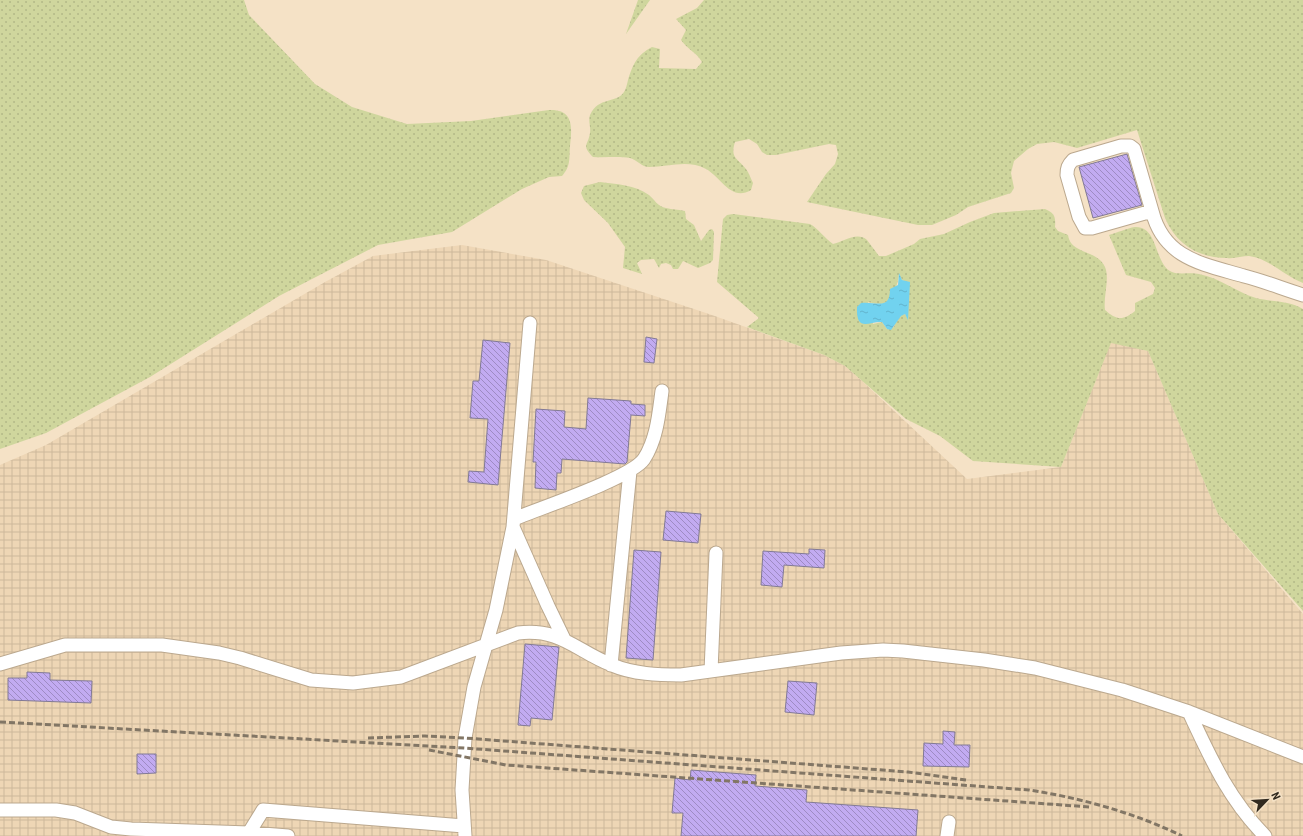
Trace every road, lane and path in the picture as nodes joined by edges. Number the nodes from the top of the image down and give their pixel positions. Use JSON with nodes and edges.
{"nodes":[{"id":1,"x":1152,"y":211,"type":"junction"},
{"id":2,"x":1303,"y":295,"type":"edge"},
{"id":3,"x":530,"y":323,"type":"dead end"},
{"id":4,"x":662,"y":390,"type":"dead end"},
{"id":5,"x":630,"y":472,"type":"junction"},
{"id":6,"x":513,"y":523,"type":"junction"},
{"id":7,"x":716,"y":553,"type":"dead end"},
{"id":8,"x":564,"y":639,"type":"junction"},
{"id":9,"x":487,"y":645,"type":"junction"},
{"id":10,"x":0,"y":664,"type":"edge"},
{"id":11,"x":611,"y":665,"type":"junction"},
{"id":12,"x":711,"y":671,"type":"junction"},
{"id":13,"x":1189,"y":712,"type":"junction"},
{"id":14,"x":1303,"y":757,"type":"edge"},
{"id":15,"x":0,"y":810,"type":"edge"},
{"id":16,"x":949,"y":822,"type":"dead end"},
{"id":17,"x":465,"y":831,"type":"edge"},
{"id":18,"x":248,"y":834,"type":"edge"},
{"id":19,"x":288,"y":836,"type":"edge"},
{"id":20,"x":947,"y":836,"type":"edge"},
{"id":21,"x":1265,"y":836,"type":"edge"}],
"edges":[{"from":1,"to":1,"type":"lane"},
{"from":1,"to":2,"type":"lane"},
{"from":3,"to":6,"type":"lane"},
{"from":4,"to":5,"type":"lane"},
{"from":5,"to":6,"type":"lane"},
{"from":5,"to":11,"type":"lane"},
{"from":6,"to":8,"type":"lane"},
{"from":6,"to":9,"type":"lane"},
{"from":7,"to":12,"type":"lane"},
{"from":8,"to":9,"type":"lane"},
{"from":8,"to":11,"type":"lane"},
{"from":9,"to":10,"type":"lane"},
{"from":9,"to":17,"type":"lane"},
{"from":11,"to":12,"type":"lane"},
{"from":12,"to":13,"type":"lane"},
{"from":13,"to":14,"type":"lane"},
{"from":13,"to":21,"type":"lane"},
{"from":15,"to":18,"type":"lane"},
{"from":16,"to":20,"type":"lane"},
{"from":17,"to":18,"type":"lane"},
{"from":18,"to":19,"type":"lane"}]}
